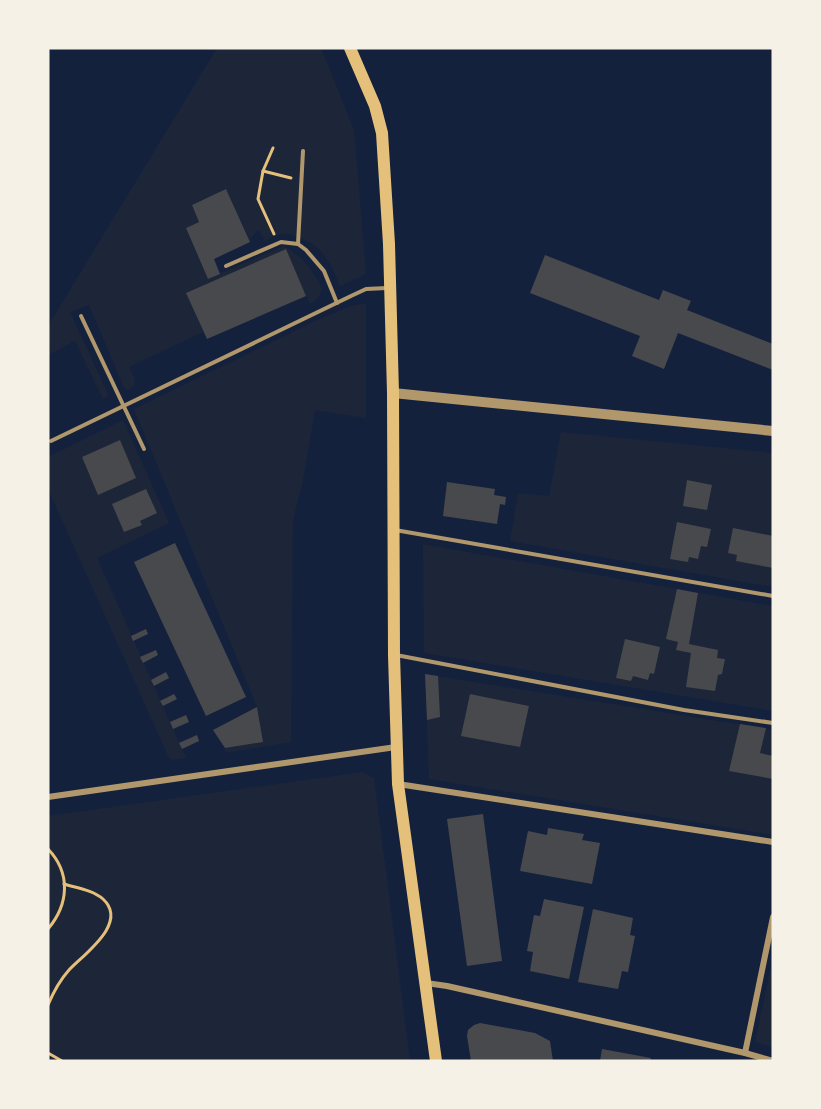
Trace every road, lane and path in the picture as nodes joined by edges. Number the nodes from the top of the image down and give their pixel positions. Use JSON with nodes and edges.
{"nodes":[{"id":1,"x":350,"y":48,"type":"edge"},
{"id":2,"x":273,"y":148,"type":"dead end"},
{"id":3,"x":303,"y":151,"type":"dead end"},
{"id":4,"x":263,"y":171,"type":"junction"},
{"id":5,"x":302,"y":181,"type":"junction"},
{"id":6,"x":278,"y":244,"type":"junction"},
{"id":7,"x":298,"y":244,"type":"junction"},
{"id":8,"x":226,"y":266,"type":"dead end"},
{"id":9,"x":390,"y":288,"type":"junction"},
{"id":10,"x":337,"y":303,"type":"junction"},
{"id":11,"x":81,"y":316,"type":"dead end"},
{"id":12,"x":393,"y":393,"type":"junction"},
{"id":13,"x":124,"y":406,"type":"junction"},
{"id":14,"x":773,"y":431,"type":"edge"},
{"id":15,"x":51,"y":441,"type":"dead end"},
{"id":16,"x":144,"y":449,"type":"dead end"},
{"id":17,"x":393,"y":530,"type":"junction"},
{"id":18,"x":773,"y":596,"type":"edge"},
{"id":19,"x":394,"y":655,"type":"junction"},
{"id":20,"x":773,"y":723,"type":"edge"},
{"id":21,"x":396,"y":747,"type":"junction"},
{"id":22,"x":398,"y":784,"type":"junction"},
{"id":23,"x":48,"y":797,"type":"edge"},
{"id":24,"x":773,"y":842,"type":"edge"},
{"id":25,"x":48,"y":849,"type":"edge"},
{"id":26,"x":64,"y":884,"type":"junction"},
{"id":27,"x":773,"y":917,"type":"edge"},
{"id":28,"x":48,"y":929,"type":"edge"},
{"id":29,"x":425,"y":982,"type":"junction"},
{"id":30,"x":48,"y":1005,"type":"edge"},
{"id":31,"x":48,"y":1053,"type":"edge"},
{"id":32,"x":745,"y":1053,"type":"junction"},
{"id":33,"x":62,"y":1061,"type":"edge"},
{"id":34,"x":436,"y":1061,"type":"edge"},
{"id":35,"x":773,"y":1061,"type":"edge"}],
"edges":[{"from":1,"to":9,"type":"main road"},
{"from":2,"to":4,"type":"path"},
{"from":3,"to":5,"type":"lane"},
{"from":4,"to":5,"type":"path"},
{"from":4,"to":6,"type":"path"},
{"from":5,"to":7,"type":"lane"},
{"from":6,"to":7,"type":"lane"},
{"from":6,"to":8,"type":"lane"},
{"from":7,"to":10,"type":"lane"},
{"from":9,"to":10,"type":"lane"},
{"from":9,"to":12,"type":"main road"},
{"from":10,"to":13,"type":"lane"},
{"from":11,"to":13,"type":"lane"},
{"from":12,"to":14,"type":"street"},
{"from":12,"to":17,"type":"main road"},
{"from":13,"to":15,"type":"lane"},
{"from":13,"to":16,"type":"lane"},
{"from":17,"to":18,"type":"lane"},
{"from":17,"to":19,"type":"main road"},
{"from":19,"to":20,"type":"lane"},
{"from":19,"to":21,"type":"main road"},
{"from":21,"to":22,"type":"main road"},
{"from":21,"to":23,"type":"street"},
{"from":22,"to":24,"type":"street"},
{"from":22,"to":29,"type":"main road"},
{"from":25,"to":26,"type":"path"},
{"from":26,"to":28,"type":"path"},
{"from":26,"to":30,"type":"path"},
{"from":27,"to":32,"type":"street"},
{"from":29,"to":32,"type":"street"},
{"from":29,"to":34,"type":"main road"},
{"from":31,"to":33,"type":"path"},
{"from":32,"to":35,"type":"street"}]}
